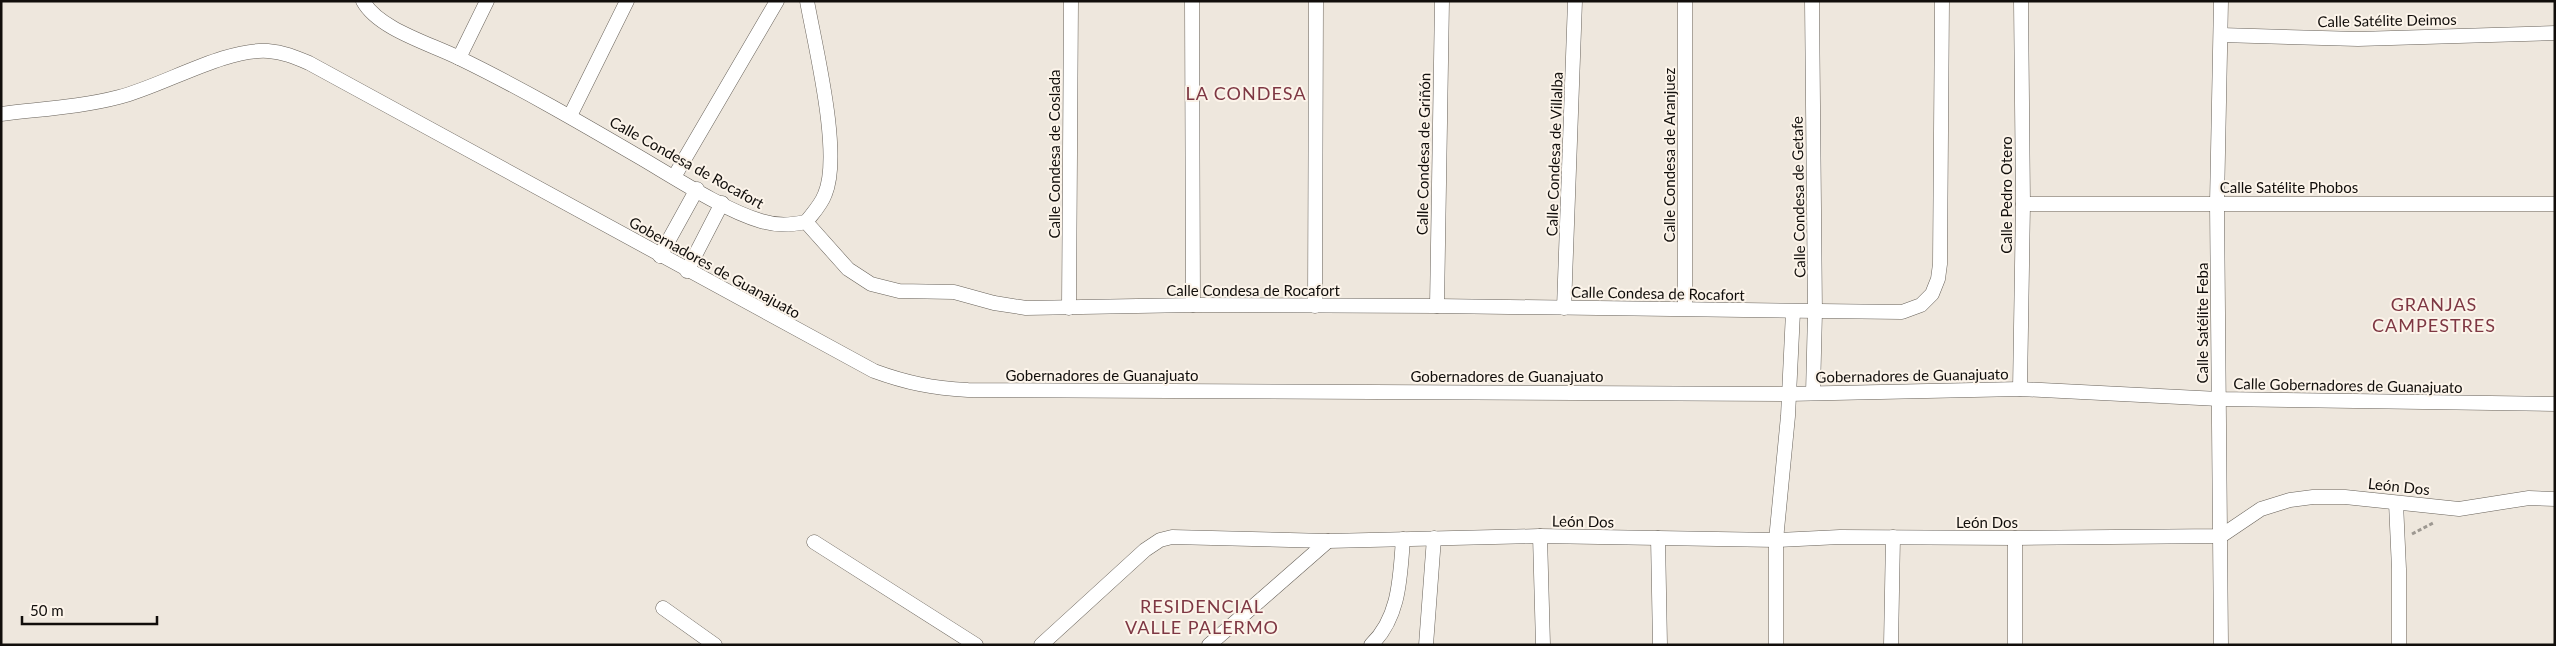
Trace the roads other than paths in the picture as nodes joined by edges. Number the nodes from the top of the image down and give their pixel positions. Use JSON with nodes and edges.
{"nodes":[{"id":1,"x":362,"y":1,"type":"edge"},
{"id":2,"x":487,"y":1,"type":"edge"},
{"id":3,"x":627,"y":1,"type":"edge"},
{"id":4,"x":777,"y":1,"type":"edge"},
{"id":5,"x":807,"y":1,"type":"edge"},
{"id":6,"x":1071,"y":1,"type":"edge"},
{"id":7,"x":1192,"y":1,"type":"edge"},
{"id":8,"x":1316,"y":1,"type":"edge"},
{"id":9,"x":1442,"y":1,"type":"edge"},
{"id":10,"x":1575,"y":1,"type":"edge"},
{"id":11,"x":1685,"y":1,"type":"edge"},
{"id":12,"x":1812,"y":1,"type":"edge"},
{"id":13,"x":1942,"y":1,"type":"edge"},
{"id":14,"x":2021,"y":1,"type":"edge"},
{"id":15,"x":2221,"y":1,"type":"edge"},
{"id":16,"x":2555,"y":33,"type":"edge"},
{"id":17,"x":2221,"y":35,"type":"junction"},
{"id":18,"x":459,"y":58,"type":"junction"},
{"id":19,"x":1,"y":114,"type":"edge"},
{"id":20,"x":570,"y":116,"type":"junction"},
{"id":21,"x":674,"y":177,"type":"junction"},
{"id":22,"x":696,"y":189,"type":"junction"},
{"id":23,"x":722,"y":203,"type":"junction"},
{"id":24,"x":2218,"y":203,"type":"junction"},
{"id":25,"x":2023,"y":204,"type":"junction"},
{"id":26,"x":2555,"y":204,"type":"edge"},
{"id":27,"x":806,"y":222,"type":"junction"},
{"id":28,"x":660,"y":256,"type":"junction"},
{"id":29,"x":687,"y":271,"type":"junction"},
{"id":30,"x":1193,"y":305,"type":"junction"},
{"id":31,"x":1315,"y":306,"type":"junction"},
{"id":32,"x":1436,"y":306,"type":"junction"},
{"id":33,"x":1069,"y":308,"type":"junction"},
{"id":34,"x":1564,"y":308,"type":"junction"},
{"id":35,"x":1685,"y":308,"type":"junction"},
{"id":36,"x":1793,"y":312,"type":"junction"},
{"id":37,"x":1815,"y":312,"type":"junction"},
{"id":38,"x":2020,"y":389,"type":"junction"},
{"id":39,"x":1813,"y":393,"type":"junction"},
{"id":40,"x":1788,"y":394,"type":"junction"},
{"id":41,"x":2219,"y":399,"type":"junction"},
{"id":42,"x":2555,"y":404,"type":"edge"},
{"id":43,"x":2555,"y":499,"type":"edge"},
{"id":44,"x":2396,"y":503,"type":"junction"},
{"id":45,"x":1540,"y":536,"type":"junction"},
{"id":46,"x":2222,"y":536,"type":"junction"},
{"id":47,"x":1893,"y":537,"type":"junction"},
{"id":48,"x":1434,"y":538,"type":"junction"},
{"id":49,"x":1658,"y":538,"type":"junction"},
{"id":50,"x":2015,"y":538,"type":"junction"},
{"id":51,"x":1403,"y":539,"type":"junction"},
{"id":52,"x":1776,"y":540,"type":"junction"},
{"id":53,"x":1328,"y":541,"type":"junction"},
{"id":54,"x":814,"y":542,"type":"dead end"},
{"id":55,"x":663,"y":608,"type":"dead end"},
{"id":56,"x":715,"y":645,"type":"edge"},
{"id":57,"x":976,"y":645,"type":"edge"},
{"id":58,"x":1041,"y":645,"type":"edge"},
{"id":59,"x":1209,"y":645,"type":"edge"},
{"id":60,"x":1371,"y":645,"type":"edge"},
{"id":61,"x":1426,"y":645,"type":"edge"},
{"id":62,"x":1543,"y":645,"type":"edge"},
{"id":63,"x":1660,"y":645,"type":"edge"},
{"id":64,"x":1776,"y":645,"type":"edge"},
{"id":65,"x":1891,"y":645,"type":"edge"},
{"id":66,"x":2015,"y":645,"type":"edge"},
{"id":67,"x":2221,"y":645,"type":"edge"},
{"id":68,"x":2399,"y":645,"type":"edge"}],
"edges":[{"from":1,"to":18,"type":"street","name":"Calle Condesa de Rocafort"},
{"from":2,"to":18,"type":"street"},
{"from":3,"to":20,"type":"street"},
{"from":4,"to":21,"type":"street"},
{"from":5,"to":27,"type":"street"},
{"from":6,"to":33,"type":"street","name":"Calle Condesa de Coslada"},
{"from":7,"to":30,"type":"street"},
{"from":8,"to":31,"type":"street"},
{"from":9,"to":32,"type":"street","name":"Calle Condesa de Griñón"},
{"from":10,"to":34,"type":"street","name":"Calle Condesa de Villalba"},
{"from":11,"to":35,"type":"street","name":"Calle Condesa de Aranjuez"},
{"from":12,"to":37,"type":"street","name":"Calle Condesa de Getafe"},
{"from":13,"to":37,"type":"street","name":"Calle Condesa de Rocafort"},
{"from":14,"to":25,"type":"street","name":"Calle Pedro Otero"},
{"from":15,"to":17,"type":"street","name":"Calle Satélite Feba"},
{"from":16,"to":17,"type":"street","name":"Calle Satélite Deimos"},
{"from":17,"to":24,"type":"street","name":"Calle Satélite Feba"},
{"from":18,"to":20,"type":"street","name":"Calle Condesa de Rocafort"},
{"from":19,"to":28,"type":"street","name":"Gobernadores de Guanajuato"},
{"from":20,"to":21,"type":"street","name":"Calle Condesa de Rocafort"},
{"from":21,"to":22,"type":"street","name":"Calle Condesa de Rocafort"},
{"from":22,"to":23,"type":"street","name":"Calle Condesa de Rocafort"},
{"from":22,"to":28,"type":"street"},
{"from":23,"to":27,"type":"street","name":"Calle Condesa de Rocafort"},
{"from":23,"to":29,"type":"street"},
{"from":24,"to":25,"type":"street","name":"Calle Satélite Phobos"},
{"from":24,"to":26,"type":"street","name":"Calle Satélite Phobos"},
{"from":24,"to":41,"type":"street","name":"Calle Satélite Feba"},
{"from":25,"to":38,"type":"street","name":"Calle Pedro Otero"},
{"from":27,"to":33,"type":"street","name":"Calle Condesa de Rocafort"},
{"from":28,"to":29,"type":"street","name":"Gobernadores de Guanajuato"},
{"from":29,"to":40,"type":"street","name":"Gobernadores de Guanajuato"},
{"from":30,"to":31,"type":"street","name":"Calle Condesa de Rocafort"},
{"from":30,"to":33,"type":"street","name":"Calle Condesa de Rocafort"},
{"from":31,"to":32,"type":"street","name":"Calle Condesa de Rocafort"},
{"from":32,"to":34,"type":"street","name":"Calle Condesa de Rocafort"},
{"from":34,"to":35,"type":"street","name":"Calle Condesa de Rocafort"},
{"from":35,"to":36,"type":"street","name":"Calle Condesa de Rocafort"},
{"from":36,"to":37,"type":"street","name":"Calle Condesa de Rocafort"},
{"from":36,"to":40,"type":"street"},
{"from":37,"to":39,"type":"street","name":"Calle Condesa de Getafe"},
{"from":38,"to":39,"type":"street","name":"Gobernadores de Guanajuato"},
{"from":38,"to":41,"type":"street","name":"Calle Gobernadores de Guanajuato"},
{"from":39,"to":40,"type":"street","name":"Gobernadores de Guanajuato"},
{"from":40,"to":52,"type":"street"},
{"from":41,"to":42,"type":"street","name":"Calle Gobernadores de Guanajuato"},
{"from":41,"to":46,"type":"street","name":"Calle Satélite Feba"},
{"from":43,"to":44,"type":"street","name":"León Dos"},
{"from":44,"to":46,"type":"street","name":"León Dos"},
{"from":44,"to":68,"type":"street"},
{"from":45,"to":48,"type":"street","name":"León Dos"},
{"from":45,"to":49,"type":"street","name":"León Dos"},
{"from":45,"to":62,"type":"street"},
{"from":46,"to":50,"type":"street","name":"León Dos"},
{"from":46,"to":67,"type":"street","name":"Calle Satélite Feba"},
{"from":47,"to":50,"type":"street","name":"León Dos"},
{"from":47,"to":52,"type":"street","name":"León Dos"},
{"from":47,"to":65,"type":"street"},
{"from":48,"to":51,"type":"street","name":"León Dos"},
{"from":48,"to":61,"type":"street"},
{"from":49,"to":52,"type":"street","name":"León Dos"},
{"from":49,"to":63,"type":"street"},
{"from":50,"to":66,"type":"street"},
{"from":51,"to":53,"type":"street","name":"León Dos"},
{"from":51,"to":60,"type":"street"},
{"from":52,"to":64,"type":"street"},
{"from":53,"to":58,"type":"street","name":"León Dos"},
{"from":53,"to":59,"type":"street"},
{"from":54,"to":57,"type":"street"},
{"from":55,"to":56,"type":"street"}]}
